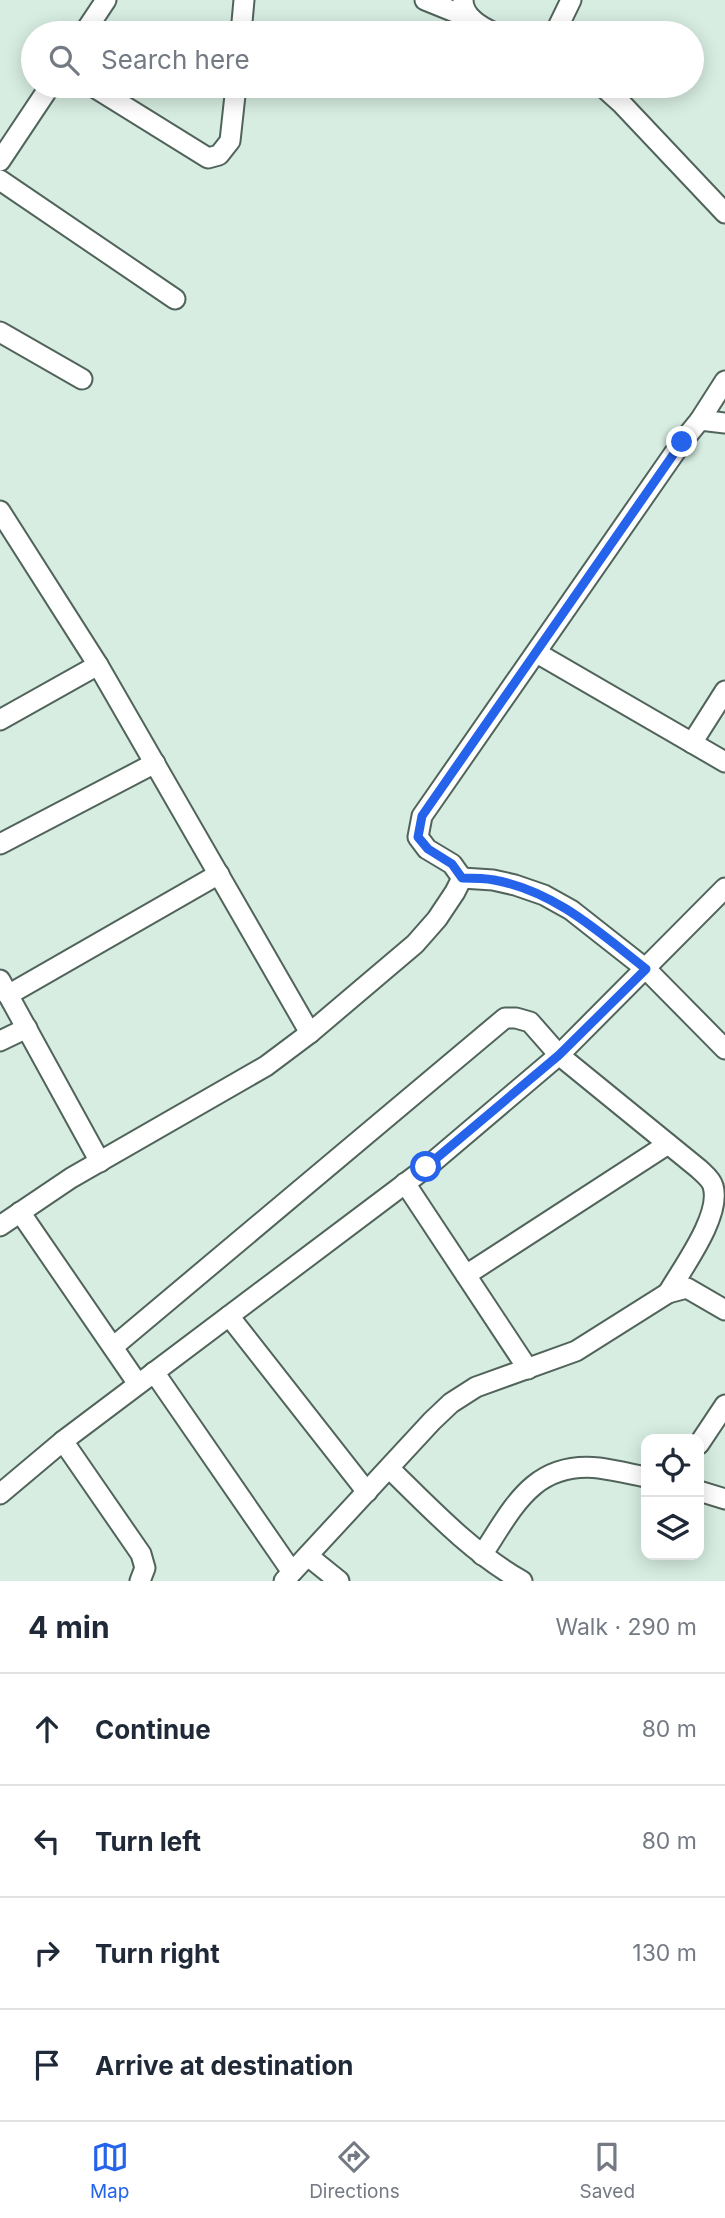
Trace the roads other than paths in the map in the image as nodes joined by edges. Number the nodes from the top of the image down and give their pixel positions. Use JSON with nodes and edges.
{"nodes":[{"id":1,"x":106,"y":0,"type":"edge"},
{"id":2,"x":244,"y":0,"type":"edge"},
{"id":3,"x":425,"y":0,"type":"edge"},
{"id":4,"x":463,"y":0,"type":"edge"},
{"id":5,"x":571,"y":0,"type":"edge"},
{"id":6,"x":472,"y":19,"type":"junction"},
{"id":7,"x":92,"y":21,"type":"edge"},
{"id":8,"x":242,"y":21,"type":"edge"},
{"id":9,"x":475,"y":21,"type":"edge"},
{"id":10,"x":561,"y":21,"type":"edge"},
{"id":11,"x":42,"y":98,"type":"edge"},
{"id":12,"x":111,"y":98,"type":"edge"},
{"id":13,"x":235,"y":98,"type":"edge"},
{"id":14,"x":616,"y":98,"type":"edge"},
{"id":15,"x":0,"y":161,"type":"edge"},
{"id":16,"x":0,"y":180,"type":"edge"},
{"id":17,"x":725,"y":213,"type":"edge"},
{"id":18,"x":176,"y":299,"type":"dead end"},
{"id":19,"x":0,"y":332,"type":"edge"},
{"id":20,"x":82,"y":379,"type":"dead end"},
{"id":21,"x":725,"y":381,"type":"edge"},
{"id":22,"x":700,"y":420,"type":"junction"},
{"id":23,"x":725,"y":423,"type":"edge"},
{"id":24,"x":0,"y":511,"type":"edge"},
{"id":25,"x":537,"y":653,"type":"junction"},
{"id":26,"x":98,"y":665,"type":"junction"},
{"id":27,"x":725,"y":691,"type":"edge"},
{"id":28,"x":0,"y":720,"type":"edge"},
{"id":29,"x":692,"y":743,"type":"junction"},
{"id":30,"x":725,"y":762,"type":"edge"},
{"id":31,"x":155,"y":763,"type":"junction"},
{"id":32,"x":0,"y":844,"type":"edge"},
{"id":33,"x":219,"y":874,"type":"junction"},
{"id":34,"x":462,"y":878,"type":"junction"},
{"id":35,"x":725,"y":888,"type":"edge"},
{"id":36,"x":646,"y":969,"type":"junction"},
{"id":37,"x":4,"y":987,"type":"edge"},
{"id":38,"x":27,"y":1028,"type":"junction"},
{"id":39,"x":310,"y":1033,"type":"junction"},
{"id":40,"x":0,"y":1041,"type":"edge"},
{"id":41,"x":725,"y":1049,"type":"edge"},
{"id":42,"x":559,"y":1055,"type":"junction"},
{"id":43,"x":668,"y":1144,"type":"junction"},
{"id":44,"x":100,"y":1161,"type":"junction"},
{"id":45,"x":405,"y":1183,"type":"junction"},
{"id":46,"x":20,"y":1212,"type":"junction"},
{"id":47,"x":0,"y":1226,"type":"edge"},
{"id":48,"x":466,"y":1275,"type":"junction"},
{"id":49,"x":668,"y":1293,"type":"junction"},
{"id":50,"x":725,"y":1310,"type":"edge"},
{"id":51,"x":229,"y":1315,"type":"junction"},
{"id":52,"x":113,"y":1347,"type":"junction"},
{"id":53,"x":528,"y":1369,"type":"junction"},
{"id":54,"x":154,"y":1372,"type":"junction"},
{"id":55,"x":138,"y":1384,"type":"junction"},
{"id":56,"x":725,"y":1405,"type":"edge"},
{"id":57,"x":704,"y":1436,"type":"edge"},
{"id":58,"x":64,"y":1441,"type":"junction"},
{"id":59,"x":389,"y":1468,"type":"junction"},
{"id":60,"x":641,"y":1476,"type":"edge"},
{"id":61,"x":367,"y":1492,"type":"junction"},
{"id":62,"x":704,"y":1493,"type":"edge"},
{"id":63,"x":0,"y":1494,"type":"edge"},
{"id":64,"x":725,"y":1499,"type":"edge"},
{"id":65,"x":482,"y":1555,"type":"junction"},
{"id":66,"x":308,"y":1556,"type":"junction"},
{"id":67,"x":288,"y":1577,"type":"edge"},
{"id":68,"x":140,"y":1581,"type":"edge"},
{"id":69,"x":339,"y":1581,"type":"edge"},
{"id":70,"x":522,"y":1581,"type":"edge"}],
"edges":[{"from":1,"to":7,"type":"street"},
{"from":2,"to":8,"type":"street"},
{"from":3,"to":6,"type":"street"},
{"from":4,"to":6,"type":"street"},
{"from":5,"to":10,"type":"street"},
{"from":6,"to":9,"type":"street"},
{"from":11,"to":15,"type":"street"},
{"from":12,"to":13,"type":"street"},
{"from":14,"to":17,"type":"street"},
{"from":16,"to":18,"type":"street"},
{"from":19,"to":20,"type":"street"},
{"from":21,"to":22,"type":"street"},
{"from":22,"to":23,"type":"street"},
{"from":22,"to":25,"type":"street"},
{"from":24,"to":26,"type":"street"},
{"from":25,"to":29,"type":"street"},
{"from":25,"to":34,"type":"street"},
{"from":26,"to":28,"type":"street"},
{"from":26,"to":31,"type":"street"},
{"from":27,"to":29,"type":"street"},
{"from":29,"to":30,"type":"street"},
{"from":31,"to":32,"type":"street"},
{"from":31,"to":33,"type":"street"},
{"from":33,"to":37,"type":"street"},
{"from":33,"to":39,"type":"street"},
{"from":34,"to":36,"type":"street"},
{"from":34,"to":39,"type":"street"},
{"from":35,"to":36,"type":"street"},
{"from":36,"to":41,"type":"street"},
{"from":36,"to":42,"type":"street"},
{"from":37,"to":38,"type":"street"},
{"from":38,"to":40,"type":"street"},
{"from":38,"to":44,"type":"street"},
{"from":39,"to":44,"type":"street"},
{"from":42,"to":43,"type":"street"},
{"from":42,"to":45,"type":"street"},
{"from":42,"to":52,"type":"street"},
{"from":43,"to":48,"type":"street"},
{"from":43,"to":49,"type":"street"},
{"from":44,"to":46,"type":"street"},
{"from":45,"to":48,"type":"street"},
{"from":45,"to":51,"type":"street"},
{"from":46,"to":47,"type":"street"},
{"from":46,"to":52,"type":"street"},
{"from":48,"to":53,"type":"street"},
{"from":49,"to":50,"type":"street"},
{"from":49,"to":53,"type":"street"},
{"from":51,"to":54,"type":"street"},
{"from":51,"to":61,"type":"street"},
{"from":52,"to":55,"type":"street"},
{"from":53,"to":59,"type":"street"},
{"from":54,"to":55,"type":"street"},
{"from":54,"to":67,"type":"street"},
{"from":55,"to":58,"type":"street"},
{"from":56,"to":57,"type":"street"},
{"from":58,"to":63,"type":"street"},
{"from":58,"to":68,"type":"street"},
{"from":59,"to":61,"type":"street"},
{"from":59,"to":65,"type":"street"},
{"from":60,"to":65,"type":"street"},
{"from":61,"to":66,"type":"street"},
{"from":62,"to":64,"type":"street"},
{"from":65,"to":70,"type":"street"},
{"from":66,"to":67,"type":"street"},
{"from":66,"to":69,"type":"street"}]}
